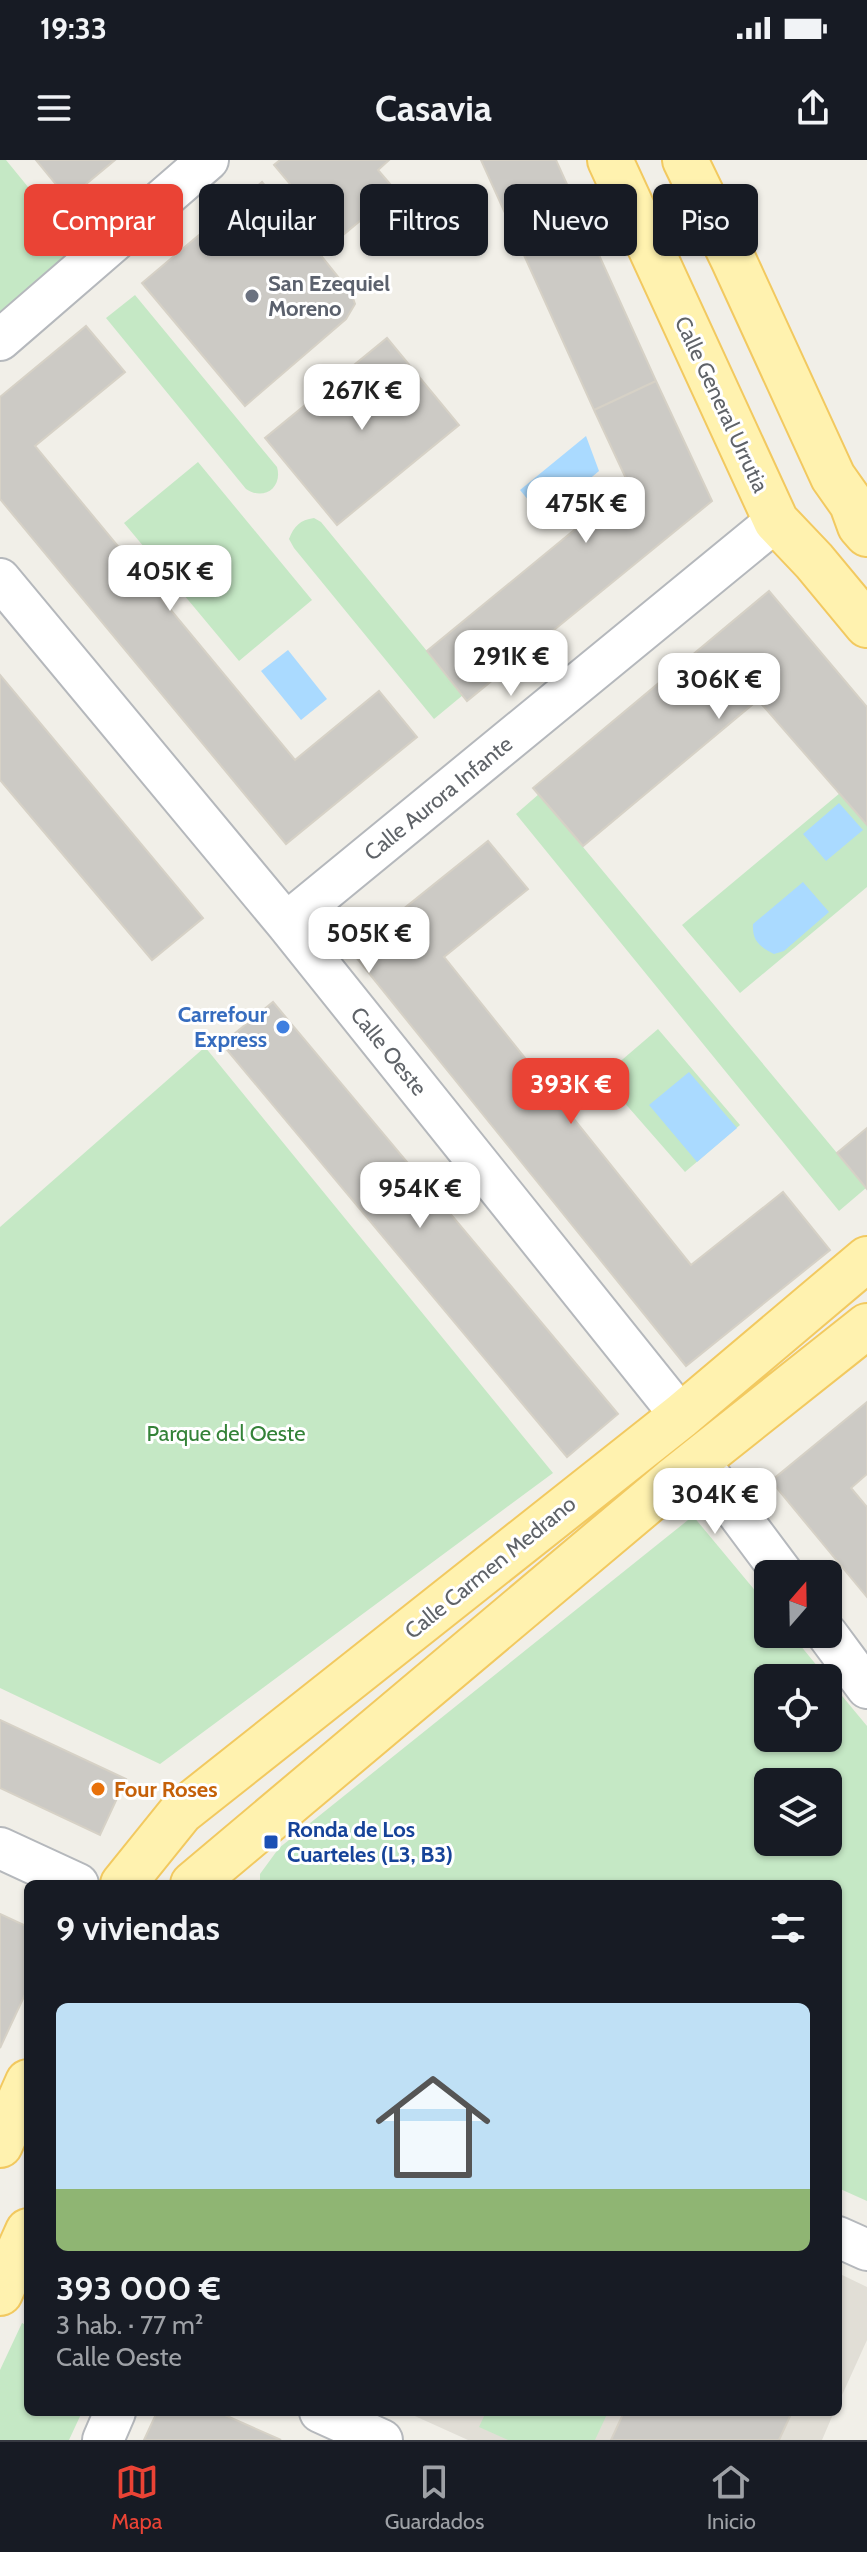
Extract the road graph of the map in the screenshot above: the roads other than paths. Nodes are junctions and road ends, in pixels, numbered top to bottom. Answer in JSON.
{"nodes":[{"id":1,"x":208,"y":160,"type":"edge"},
{"id":2,"x":610,"y":160,"type":"edge"},
{"id":3,"x":685,"y":160,"type":"edge"},
{"id":4,"x":0,"y":340,"type":"edge"},
{"id":5,"x":776,"y":521,"type":"junction"},
{"id":6,"x":867,"y":534,"type":"edge"},
{"id":7,"x":0,"y":579,"type":"edge"},
{"id":8,"x":867,"y":625,"type":"edge"},
{"id":9,"x":286,"y":923,"type":"junction"},
{"id":10,"x":867,"y":1259,"type":"edge"},
{"id":11,"x":867,"y":1326,"type":"edge"},
{"id":12,"x":681,"y":1416,"type":"junction"},
{"id":13,"x":698,"y":1460,"type":"junction"},
{"id":14,"x":773,"y":1560,"type":"edge"},
{"id":15,"x":837,"y":1648,"type":"edge"},
{"id":16,"x":867,"y":1688,"type":"edge"},
{"id":17,"x":0,"y":1848,"type":"edge"},
{"id":18,"x":69,"y":1880,"type":"edge"},
{"id":19,"x":126,"y":1880,"type":"edge"},
{"id":20,"x":198,"y":1880,"type":"edge"},
{"id":21,"x":24,"y":2091,"type":"edge"},
{"id":22,"x":0,"y":2145,"type":"edge"},
{"id":23,"x":842,"y":2239,"type":"edge"},
{"id":24,"x":24,"y":2245,"type":"edge"},
{"id":25,"x":867,"y":2250,"type":"edge"},
{"id":26,"x":13,"y":2282,"type":"edge"},
{"id":27,"x":113,"y":2416,"type":"edge"},
{"id":28,"x":329,"y":2416,"type":"edge"},
{"id":29,"x":103,"y":2440,"type":"edge"},
{"id":30,"x":382,"y":2440,"type":"edge"}],
"edges":[{"from":1,"to":4,"type":"street"},
{"from":2,"to":5,"type":"main road","name":"Calle General Urrutia"},
{"from":3,"to":6,"type":"main road"},
{"from":5,"to":8,"type":"main road","name":"Calle General Urrutia"},
{"from":5,"to":9,"type":"street","name":"Calle Aurora Infante"},
{"from":7,"to":9,"type":"street","name":"Calle Oeste"},
{"from":9,"to":12,"type":"street","name":"Calle Oeste"},
{"from":10,"to":12,"type":"main road","name":"Calle Carmen Medrano"},
{"from":11,"to":13,"type":"main road"},
{"from":12,"to":19,"type":"main road","name":"Calle Carmen Medrano"},
{"from":13,"to":14,"type":"street"},
{"from":13,"to":20,"type":"main road"},
{"from":15,"to":16,"type":"street"},
{"from":17,"to":18,"type":"street"},
{"from":21,"to":22,"type":"main road"},
{"from":23,"to":25,"type":"street"},
{"from":24,"to":26,"type":"main road"},
{"from":27,"to":29,"type":"street"},
{"from":28,"to":30,"type":"street"}]}
